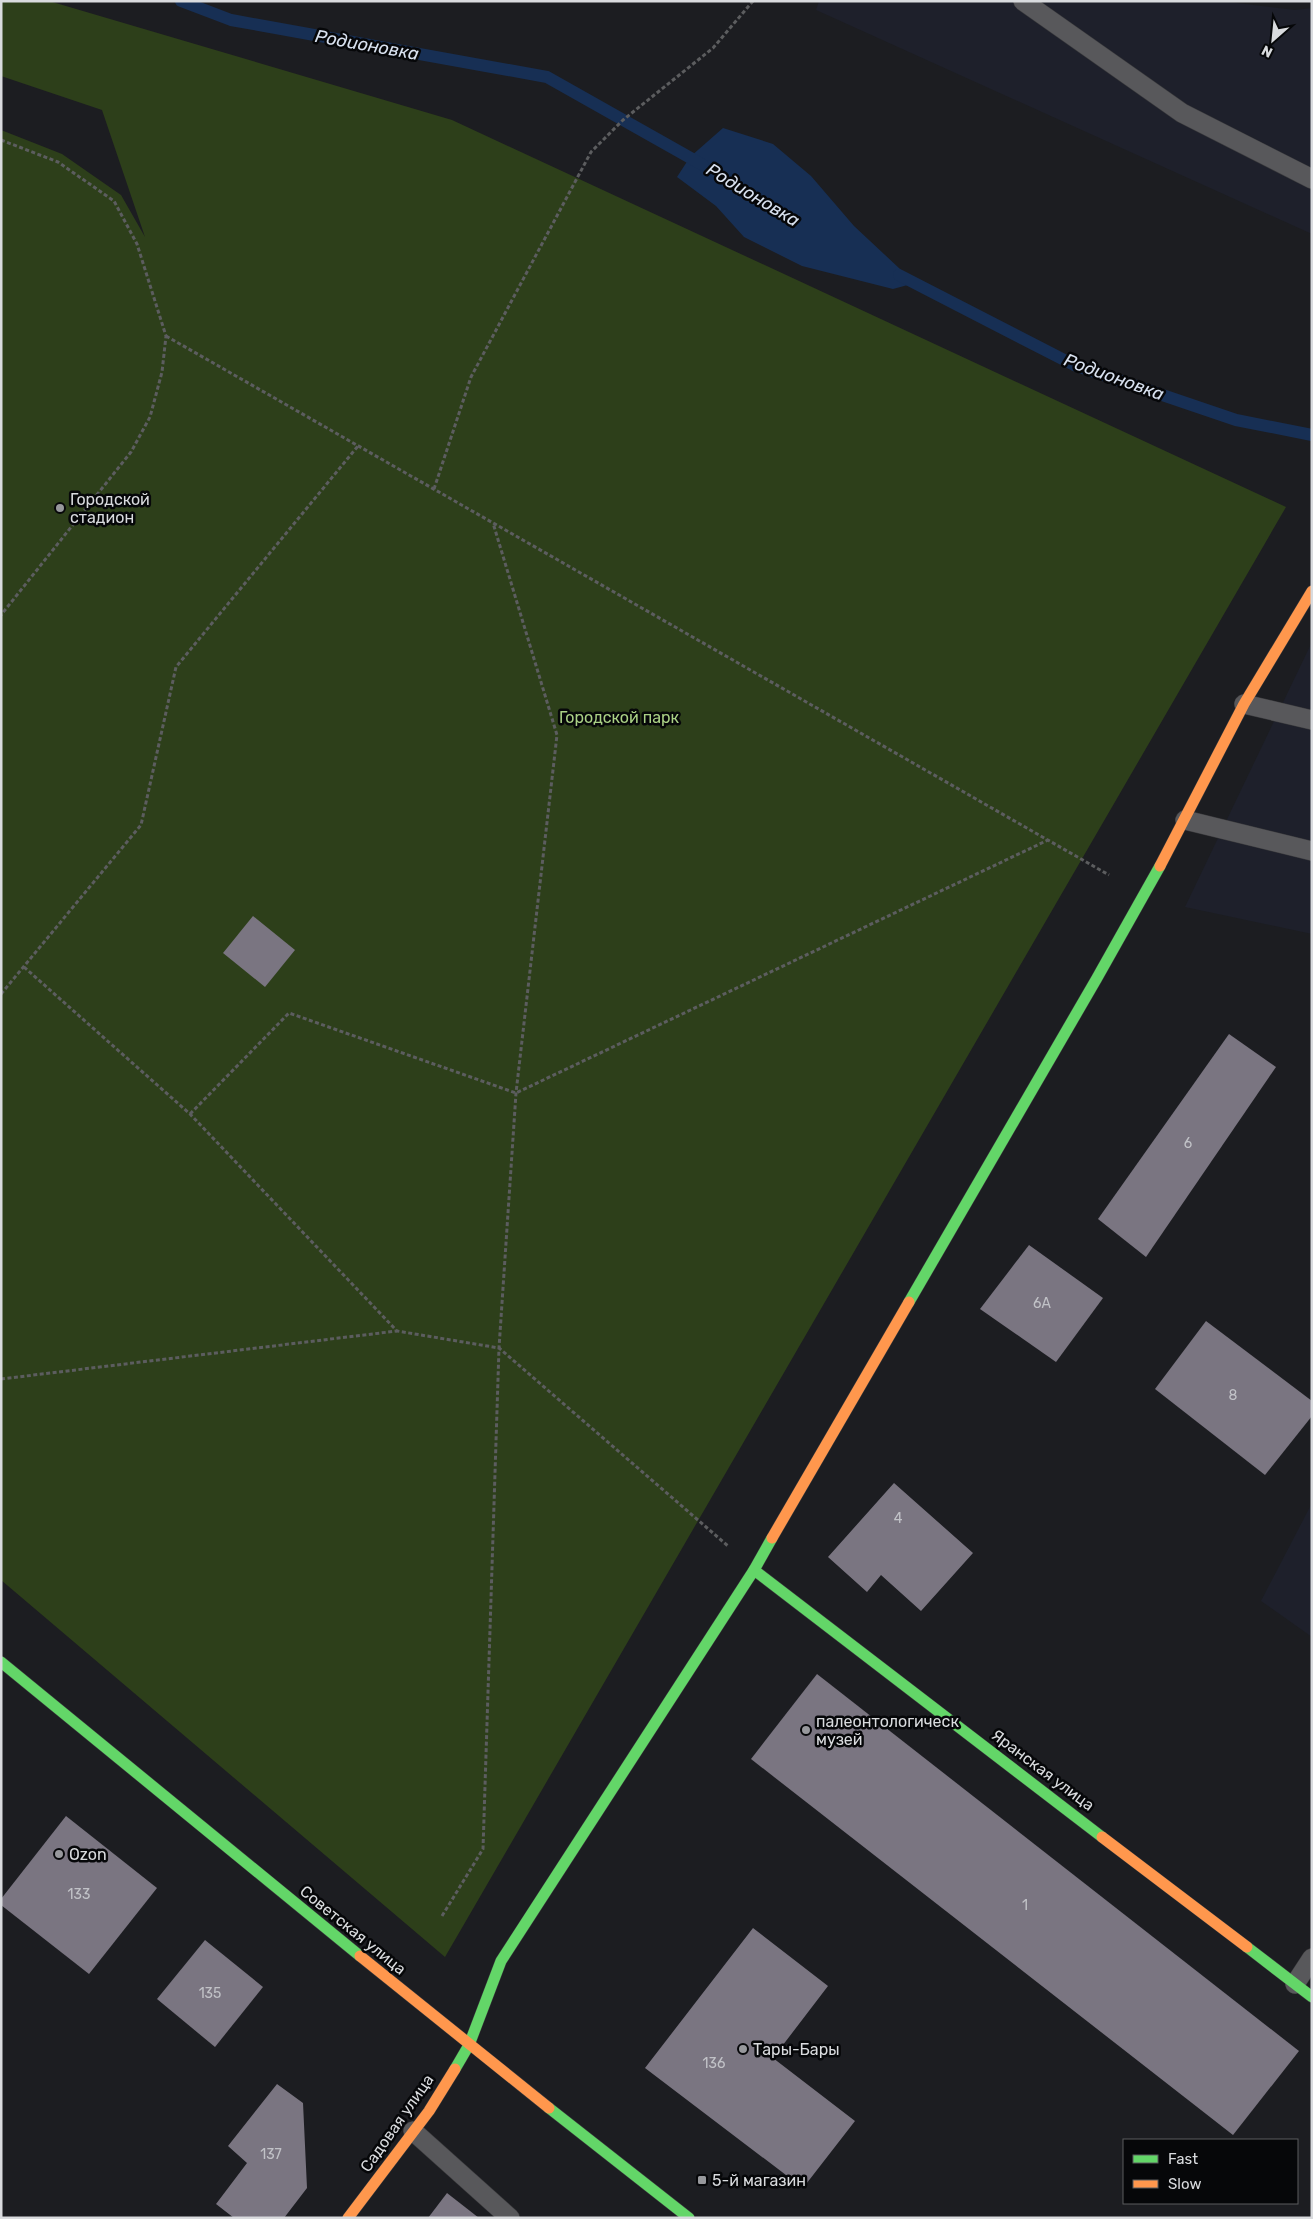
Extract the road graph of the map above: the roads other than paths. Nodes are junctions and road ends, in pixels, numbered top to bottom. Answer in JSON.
{"nodes":[{"id":1,"x":1023,"y":1,"type":"edge"},
{"id":2,"x":1312,"y":180,"type":"edge"},
{"id":3,"x":1312,"y":591,"type":"edge"},
{"id":4,"x":1244,"y":704,"type":"junction"},
{"id":5,"x":1312,"y":720,"type":"edge"},
{"id":6,"x":1186,"y":820,"type":"junction"},
{"id":7,"x":1312,"y":851,"type":"edge"},
{"id":8,"x":754,"y":1570,"type":"junction"},
{"id":9,"x":1,"y":1662,"type":"edge"},
{"id":10,"x":1312,"y":1958,"type":"edge"},
{"id":11,"x":1295,"y":1984,"type":"junction"},
{"id":12,"x":1312,"y":1997,"type":"edge"},
{"id":13,"x":469,"y":2045,"type":"junction"},
{"id":14,"x":413,"y":2131,"type":"junction"},
{"id":15,"x":348,"y":2218,"type":"edge"},
{"id":16,"x":510,"y":2218,"type":"edge"},
{"id":17,"x":689,"y":2218,"type":"edge"}],
"edges":[{"from":1,"to":2,"type":"lane"},
{"from":3,"to":4,"type":"street","name":"Садовая улица"},
{"from":4,"to":5,"type":"lane"},
{"from":4,"to":6,"type":"street","name":"Садовая улица"},
{"from":6,"to":7,"type":"lane"},
{"from":6,"to":8,"type":"street","name":"Садовая улица"},
{"from":8,"to":11,"type":"street","name":"Яранская улица"},
{"from":8,"to":13,"type":"street","name":"Садовая улица"},
{"from":9,"to":13,"type":"street","name":"Советская улица"},
{"from":10,"to":11,"type":"lane"},
{"from":11,"to":12,"type":"street","name":"Яранская улица"},
{"from":13,"to":14,"type":"street","name":"Садовая улица"},
{"from":13,"to":17,"type":"street","name":"Советская улица"},
{"from":14,"to":15,"type":"street","name":"Садовая улица"},
{"from":14,"to":16,"type":"lane"}]}
